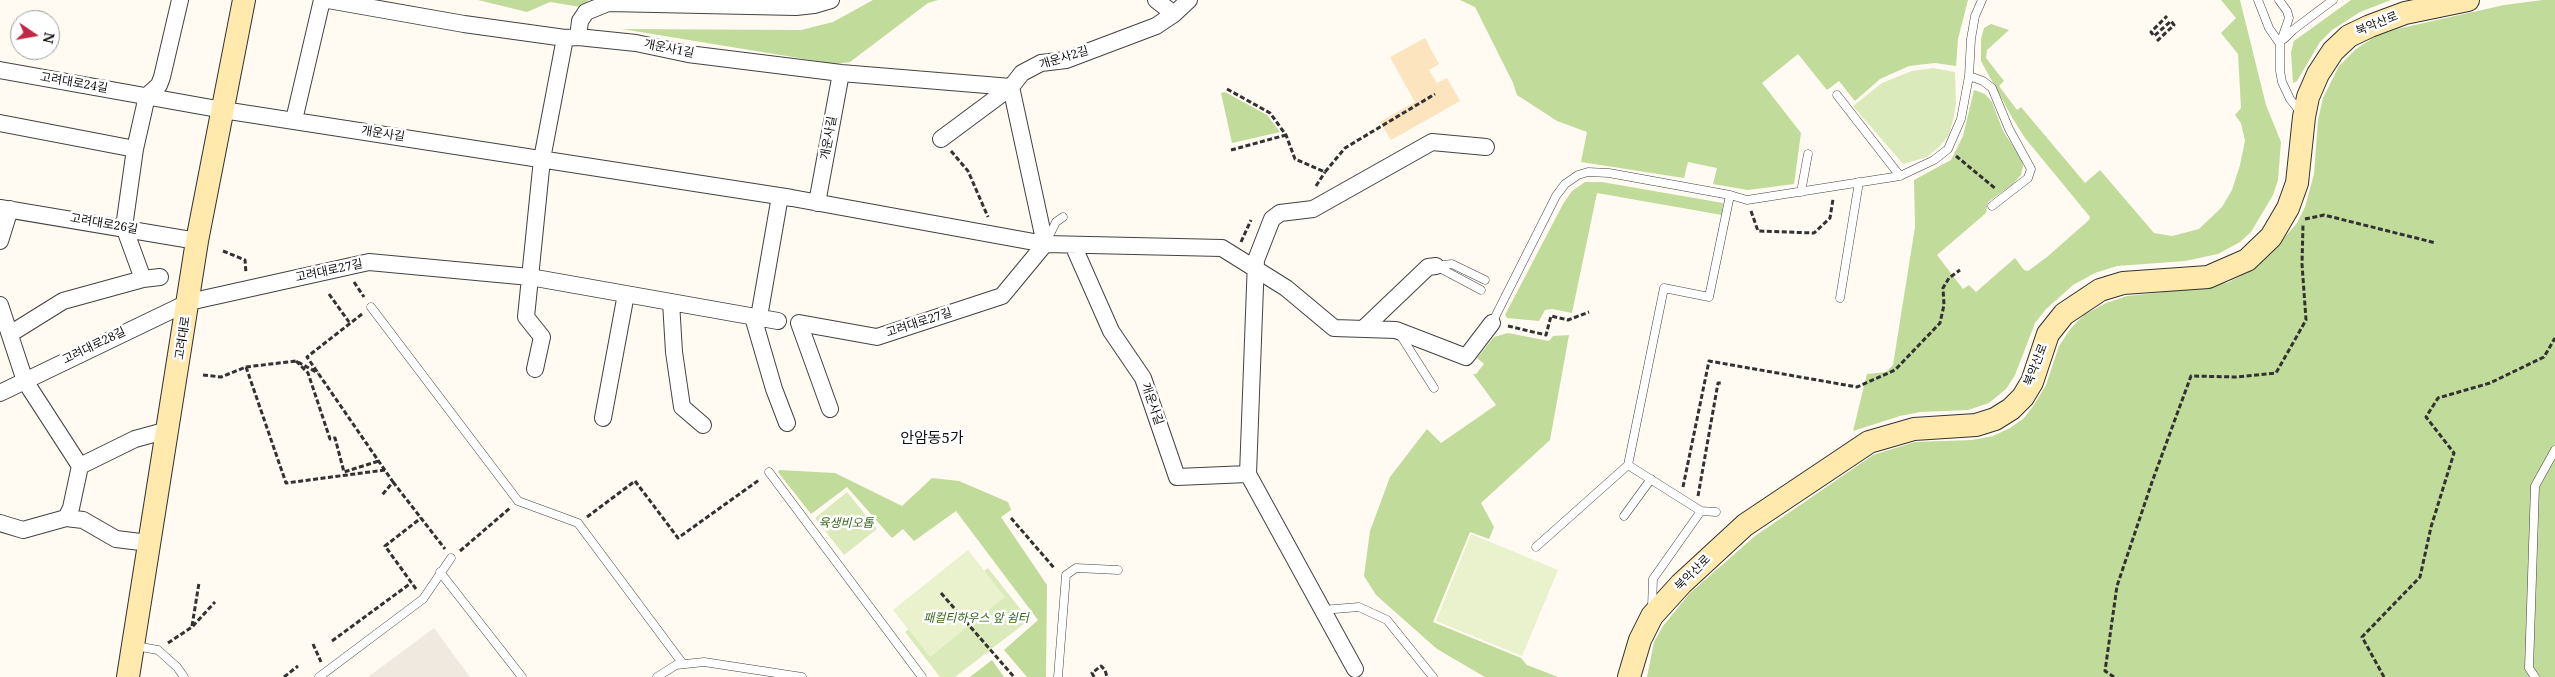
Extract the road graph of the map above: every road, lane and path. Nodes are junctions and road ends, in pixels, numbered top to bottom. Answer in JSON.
{"nodes":[{"id":1,"x":180,"y":0,"type":"edge"},
{"id":2,"x":244,"y":0,"type":"edge"},
{"id":3,"x":322,"y":0,"type":"edge"},
{"id":4,"x":328,"y":0,"type":"edge"},
{"id":5,"x":831,"y":0,"type":"edge"},
{"id":6,"x":1156,"y":0,"type":"edge"},
{"id":7,"x":1189,"y":0,"type":"edge"},
{"id":8,"x":1982,"y":0,"type":"edge"},
{"id":9,"x":2258,"y":0,"type":"edge"},
{"id":10,"x":2279,"y":0,"type":"edge"},
{"id":11,"x":2332,"y":0,"type":"edge"},
{"id":12,"x":2468,"y":0,"type":"edge"},
{"id":13,"x":1174,"y":14,"type":"junction"},
{"id":14,"x":2167,"y":16,"type":"dead end"},
{"id":15,"x":572,"y":37,"type":"junction"},
{"id":16,"x":2157,"y":41,"type":"dead end"},
{"id":17,"x":2280,"y":44,"type":"junction"},
{"id":18,"x":0,"y":70,"type":"edge"},
{"id":19,"x":841,"y":73,"type":"junction"},
{"id":20,"x":1969,"y":76,"type":"junction"},
{"id":21,"x":1011,"y":87,"type":"junction"},
{"id":22,"x":1227,"y":89,"type":"dead end"},
{"id":23,"x":1434,"y":94,"type":"dead end"},
{"id":24,"x":1837,"y":95,"type":"dead end"},
{"id":25,"x":147,"y":96,"type":"junction"},
{"id":26,"x":223,"y":110,"type":"junction"},
{"id":27,"x":2304,"y":116,"type":"junction"},
{"id":28,"x":294,"y":120,"type":"junction"},
{"id":29,"x":0,"y":123,"type":"edge"},
{"id":30,"x":1286,"y":135,"type":"junction"},
{"id":31,"x":941,"y":138,"type":"joint"},
{"id":32,"x":1486,"y":147,"type":"dead end"},
{"id":33,"x":135,"y":148,"type":"junction"},
{"id":34,"x":1948,"y":149,"type":"junction"},
{"id":35,"x":1230,"y":150,"type":"dead end"},
{"id":36,"x":1808,"y":154,"type":"dead end"},
{"id":37,"x":542,"y":159,"type":"junction"},
{"id":38,"x":1900,"y":176,"type":"junction"},
{"id":39,"x":1859,"y":182,"type":"junction"},
{"id":40,"x":2297,"y":183,"type":"junction"},
{"id":41,"x":1834,"y":186,"type":"junction"},
{"id":42,"x":1801,"y":192,"type":"junction"},
{"id":43,"x":1730,"y":195,"type":"junction"},
{"id":44,"x":2003,"y":195,"type":"junction"},
{"id":45,"x":780,"y":196,"type":"junction"},
{"id":46,"x":1747,"y":200,"type":"junction"},
{"id":47,"x":817,"y":203,"type":"junction"},
{"id":48,"x":1992,"y":206,"type":"dead end"},
{"id":49,"x":5,"y":208,"type":"edge"},
{"id":50,"x":1063,"y":217,"type":"dead end"},
{"id":51,"x":2303,"y":219,"type":"junction"},
{"id":52,"x":124,"y":227,"type":"junction"},
{"id":53,"x":996,"y":235,"type":"junction"},
{"id":54,"x":0,"y":240,"type":"edge"},
{"id":55,"x":197,"y":241,"type":"junction"},
{"id":56,"x":2436,"y":243,"type":"dead end"},
{"id":57,"x":1045,"y":244,"type":"junction"},
{"id":58,"x":1073,"y":245,"type":"junction"},
{"id":59,"x":222,"y":251,"type":"dead end"},
{"id":60,"x":1436,"y":266,"type":"junction"},
{"id":61,"x":342,"y":268,"type":"junction"},
{"id":62,"x":1256,"y":269,"type":"junction"},
{"id":63,"x":1960,"y":270,"type":"dead end"},
{"id":64,"x":160,"y":277,"type":"dead end"},
{"id":65,"x":530,"y":277,"type":"junction"},
{"id":66,"x":143,"y":279,"type":"junction"},
{"id":67,"x":1486,"y":280,"type":"dead end"},
{"id":68,"x":247,"y":289,"type":"junction"},
{"id":69,"x":1481,"y":290,"type":"dead end"},
{"id":70,"x":329,"y":294,"type":"dead end"},
{"id":71,"x":626,"y":294,"type":"junction"},
{"id":72,"x":1840,"y":298,"type":"dead end"},
{"id":73,"x":189,"y":302,"type":"junction"},
{"id":74,"x":671,"y":302,"type":"junction"},
{"id":75,"x":0,"y":305,"type":"edge"},
{"id":76,"x":371,"y":307,"type":"junction"},
{"id":77,"x":1589,"y":312,"type":"dead end"},
{"id":78,"x":756,"y":317,"type":"junction"},
{"id":79,"x":778,"y":321,"type":"dead end"},
{"id":80,"x":349,"y":322,"type":"junction"},
{"id":81,"x":1492,"y":323,"type":"junction"},
{"id":82,"x":1363,"y":329,"type":"junction"},
{"id":83,"x":1396,"y":330,"type":"junction"},
{"id":84,"x":10,"y":334,"type":"junction"},
{"id":85,"x":2555,"y":338,"type":"edge"},
{"id":86,"x":296,"y":361,"type":"junction"},
{"id":87,"x":246,"y":368,"type":"junction"},
{"id":88,"x":535,"y":369,"type":"dead end"},
{"id":89,"x":319,"y":373,"type":"junction"},
{"id":90,"x":203,"y":375,"type":"dead end"},
{"id":91,"x":25,"y":381,"type":"junction"},
{"id":92,"x":1723,"y":384,"type":"dead end"},
{"id":93,"x":1434,"y":388,"type":"dead end"},
{"id":94,"x":0,"y":393,"type":"edge"},
{"id":95,"x":830,"y":409,"type":"dead end"},
{"id":96,"x":603,"y":418,"type":"dead end"},
{"id":97,"x":787,"y":423,"type":"dead end"},
{"id":98,"x":703,"y":425,"type":"dead end"},
{"id":99,"x":168,"y":430,"type":"junction"},
{"id":100,"x":2555,"y":450,"type":"edge"},
{"id":101,"x":379,"y":462,"type":"junction"},
{"id":102,"x":1628,"y":465,"type":"junction"},
{"id":103,"x":80,"y":466,"type":"junction"},
{"id":104,"x":385,"y":470,"type":"junction"},
{"id":105,"x":769,"y":472,"type":"joint"},
{"id":106,"x":1248,"y":474,"type":"junction"},
{"id":107,"x":1651,"y":479,"type":"junction"},
{"id":108,"x":393,"y":482,"type":"junction"},
{"id":109,"x":1683,"y":489,"type":"dead end"},
{"id":110,"x":382,"y":495,"type":"dead end"},
{"id":111,"x":1698,"y":496,"type":"dead end"},
{"id":112,"x":518,"y":500,"type":"junction"},
{"id":113,"x":1702,"y":511,"type":"junction"},
{"id":114,"x":1716,"y":512,"type":"dead end"},
{"id":115,"x":1624,"y":516,"type":"dead end"},
{"id":116,"x":66,"y":518,"type":"junction"},
{"id":117,"x":421,"y":518,"type":"junction"},
{"id":118,"x":1011,"y":518,"type":"dead end"},
{"id":119,"x":0,"y":523,"type":"edge"},
{"id":120,"x":578,"y":523,"type":"junction"},
{"id":121,"x":149,"y":544,"type":"junction"},
{"id":122,"x":1536,"y":547,"type":"dead end"},
{"id":123,"x":452,"y":558,"type":"junction"},
{"id":124,"x":1118,"y":570,"type":"dead end"},
{"id":125,"x":440,"y":572,"type":"junction"},
{"id":126,"x":1064,"y":578,"type":"junction"},
{"id":127,"x":411,"y":582,"type":"junction"},
{"id":128,"x":198,"y":583,"type":"dead end"},
{"id":129,"x":416,"y":589,"type":"dead end"},
{"id":130,"x":941,"y":593,"type":"dead end"},
{"id":131,"x":215,"y":602,"type":"dead end"},
{"id":132,"x":1322,"y":610,"type":"junction"},
{"id":133,"x":1652,"y":616,"type":"junction"},
{"id":134,"x":192,"y":627,"type":"junction"},
{"id":135,"x":332,"y":641,"type":"dead end"},
{"id":136,"x":312,"y":644,"type":"dead end"},
{"id":137,"x":133,"y":646,"type":"junction"},
{"id":138,"x":161,"y":647,"type":"dead end"},
{"id":139,"x":683,"y":664,"type":"junction"},
{"id":140,"x":298,"y":666,"type":"dead end"},
{"id":141,"x":1355,"y":669,"type":"dead end"},
{"id":142,"x":326,"y":672,"type":"junction"},
{"id":143,"x":787,"y":676,"type":"edge"},
{"id":144,"x":128,"y":677,"type":"edge"},
{"id":145,"x":184,"y":677,"type":"edge"},
{"id":146,"x":284,"y":677,"type":"edge"},
{"id":147,"x":319,"y":677,"type":"edge"},
{"id":148,"x":522,"y":677,"type":"edge"},
{"id":149,"x":657,"y":677,"type":"edge"},
{"id":150,"x":802,"y":677,"type":"edge"},
{"id":151,"x":922,"y":677,"type":"edge"},
{"id":152,"x":1014,"y":677,"type":"edge"},
{"id":153,"x":1058,"y":677,"type":"edge"},
{"id":154,"x":1094,"y":677,"type":"edge"},
{"id":155,"x":1107,"y":677,"type":"edge"},
{"id":156,"x":1433,"y":677,"type":"edge"},
{"id":157,"x":1629,"y":677,"type":"edge"},
{"id":158,"x":2114,"y":677,"type":"edge"},
{"id":159,"x":2384,"y":677,"type":"edge"},
{"id":160,"x":2535,"y":677,"type":"edge"}],
"edges":[{"from":1,"to":25,"type":"street"},
{"from":2,"to":26,"type":"street","name":"고려대로"},
{"from":3,"to":28,"type":"street"},
{"from":4,"to":15,"type":"street","name":"개운사1길"},
{"from":5,"to":15,"type":"street"},
{"from":6,"to":13,"type":"street"},
{"from":7,"to":13,"type":"street","name":"개운사2길"},
{"from":8,"to":20,"type":"lane"},
{"from":9,"to":17,"type":"lane"},
{"from":10,"to":17,"type":"lane"},
{"from":11,"to":17,"type":"lane"},
{"from":12,"to":27,"type":"street","name":"북악산로"},
{"from":13,"to":21,"type":"street","name":"개운사2길"},
{"from":14,"to":16,"type":"path"},
{"from":15,"to":19,"type":"street","name":"개운사1길"},
{"from":15,"to":37,"type":"street"},
{"from":17,"to":27,"type":"lane"},
{"from":18,"to":25,"type":"street","name":"고려대로24길"},
{"from":19,"to":21,"type":"street","name":"개운사1길"},
{"from":19,"to":47,"type":"street","name":"개운사길"},
{"from":20,"to":34,"type":"lane"},
{"from":20,"to":44,"type":"lane"},
{"from":21,"to":31,"type":"street","name":"개운사2길"},
{"from":21,"to":57,"type":"street"},
{"from":22,"to":30,"type":"path"},
{"from":23,"to":30,"type":"path"},
{"from":24,"to":38,"type":"lane"},
{"from":25,"to":26,"type":"street","name":"고려대로24길"},
{"from":25,"to":33,"type":"street"},
{"from":26,"to":28,"type":"street","name":"개운사길"},
{"from":26,"to":55,"type":"street","name":"고려대로"},
{"from":27,"to":40,"type":"street","name":"북악산로"},
{"from":28,"to":37,"type":"street","name":"개운사길"},
{"from":29,"to":33,"type":"street"},
{"from":30,"to":35,"type":"path"},
{"from":31,"to":53,"type":"path"},
{"from":32,"to":62,"type":"street"},
{"from":33,"to":52,"type":"street"},
{"from":34,"to":38,"type":"lane"},
{"from":34,"to":44,"type":"path"},
{"from":36,"to":42,"type":"lane"},
{"from":37,"to":45,"type":"street","name":"개운사길"},
{"from":37,"to":65,"type":"street"},
{"from":38,"to":39,"type":"lane"},
{"from":39,"to":41,"type":"lane"},
{"from":39,"to":72,"type":"lane"},
{"from":40,"to":51,"type":"path"},
{"from":40,"to":133,"type":"street","name":"북악산로"},
{"from":41,"to":42,"type":"lane"},
{"from":41,"to":46,"type":"path"},
{"from":42,"to":46,"type":"lane"},
{"from":43,"to":46,"type":"lane"},
{"from":43,"to":81,"type":"lane"},
{"from":43,"to":102,"type":"lane"},
{"from":44,"to":48,"type":"lane"},
{"from":45,"to":47,"type":"street","name":"개운사길"},
{"from":45,"to":78,"type":"street"},
{"from":47,"to":53,"type":"street","name":"개운사길"},
{"from":49,"to":52,"type":"street","name":"고려대로26길"},
{"from":49,"to":54,"type":"street","name":"고려대로26길"},
{"from":50,"to":57,"type":"lane"},
{"from":51,"to":56,"type":"path"},
{"from":51,"to":158,"type":"path"},
{"from":52,"to":55,"type":"street","name":"고려대로26길"},
{"from":52,"to":66,"type":"street"},
{"from":53,"to":57,"type":"street","name":"개운사길"},
{"from":55,"to":73,"type":"street","name":"고려대로"},
{"from":57,"to":58,"type":"street","name":"개운사길"},
{"from":57,"to":95,"type":"street","name":"고려대로27길"},
{"from":58,"to":62,"type":"street","name":"개운사길"},
{"from":58,"to":106,"type":"street","name":"개운사길"},
{"from":59,"to":68,"type":"path"},
{"from":60,"to":67,"type":"lane"},
{"from":60,"to":69,"type":"lane"},
{"from":60,"to":82,"type":"street"},
{"from":61,"to":65,"type":"street","name":"고려대로27길"},
{"from":61,"to":68,"type":"street","name":"고려대로27길"},
{"from":61,"to":76,"type":"path"},
{"from":62,"to":82,"type":"street","name":"개운사길"},
{"from":62,"to":106,"type":"street"},
{"from":63,"to":109,"type":"path"},
{"from":64,"to":66,"type":"street"},
{"from":65,"to":71,"type":"street","name":"고려대로27길"},
{"from":65,"to":88,"type":"street"},
{"from":66,"to":84,"type":"street"},
{"from":68,"to":73,"type":"street","name":"고려대로27길"},
{"from":70,"to":80,"type":"path"},
{"from":71,"to":74,"type":"street","name":"고려대로27길"},
{"from":71,"to":96,"type":"street"},
{"from":73,"to":91,"type":"street","name":"고려대로28길"},
{"from":73,"to":99,"type":"street","name":"고려대로"},
{"from":74,"to":78,"type":"street","name":"고려대로27길"},
{"from":74,"to":98,"type":"street"},
{"from":75,"to":84,"type":"street"},
{"from":76,"to":80,"type":"path"},
{"from":76,"to":112,"type":"lane"},
{"from":77,"to":81,"type":"path"},
{"from":78,"to":79,"type":"street","name":"고려대로27길"},
{"from":78,"to":97,"type":"street"},
{"from":80,"to":89,"type":"path"},
{"from":81,"to":83,"type":"street","name":"개운사길"},
{"from":82,"to":83,"type":"street","name":"개운사길"},
{"from":83,"to":93,"type":"lane"},
{"from":84,"to":91,"type":"street"},
{"from":85,"to":159,"type":"path"},
{"from":86,"to":87,"type":"path"},
{"from":86,"to":89,"type":"path"},
{"from":86,"to":101,"type":"path"},
{"from":87,"to":90,"type":"path"},
{"from":87,"to":104,"type":"path"},
{"from":89,"to":101,"type":"path"},
{"from":91,"to":94,"type":"street","name":"고려대로28길"},
{"from":91,"to":103,"type":"street"},
{"from":92,"to":111,"type":"path"},
{"from":99,"to":103,"type":"street"},
{"from":99,"to":121,"type":"street","name":"고려대로"},
{"from":100,"to":160,"type":"lane"},
{"from":101,"to":104,"type":"path"},
{"from":102,"to":107,"type":"lane"},
{"from":102,"to":122,"type":"lane"},
{"from":103,"to":116,"type":"street"},
{"from":104,"to":108,"type":"path"},
{"from":105,"to":120,"type":"path"},
{"from":105,"to":151,"type":"lane"},
{"from":106,"to":132,"type":"street"},
{"from":107,"to":113,"type":"lane"},
{"from":107,"to":115,"type":"lane"},
{"from":108,"to":110,"type":"path"},
{"from":108,"to":117,"type":"path"},
{"from":112,"to":120,"type":"lane"},
{"from":112,"to":123,"type":"path"},
{"from":113,"to":114,"type":"lane"},
{"from":113,"to":133,"type":"lane"},
{"from":116,"to":119,"type":"street"},
{"from":116,"to":121,"type":"street"},
{"from":117,"to":123,"type":"path"},
{"from":117,"to":127,"type":"path"},
{"from":118,"to":126,"type":"path"},
{"from":120,"to":139,"type":"lane"},
{"from":121,"to":137,"type":"street","name":"고려대로"},
{"from":123,"to":125,"type":"lane"},
{"from":124,"to":126,"type":"lane"},
{"from":125,"to":142,"type":"lane"},
{"from":125,"to":148,"type":"lane"},
{"from":126,"to":153,"type":"lane"},
{"from":127,"to":129,"type":"path"},
{"from":127,"to":135,"type":"path"},
{"from":128,"to":134,"type":"path"},
{"from":130,"to":152,"type":"path"},
{"from":131,"to":134,"type":"path"},
{"from":132,"to":141,"type":"street"},
{"from":132,"to":156,"type":"lane"},
{"from":133,"to":157,"type":"street","name":"북악산로"},
{"from":134,"to":138,"type":"path"},
{"from":136,"to":142,"type":"path"},
{"from":137,"to":144,"type":"street","name":"고려대로"},
{"from":137,"to":145,"type":"lane"},
{"from":139,"to":143,"type":"lane"},
{"from":139,"to":149,"type":"lane"},
{"from":140,"to":146,"type":"path"},
{"from":142,"to":147,"type":"lane"},
{"from":143,"to":150,"type":"lane"},
{"from":154,"to":155,"type":"path"}]}
